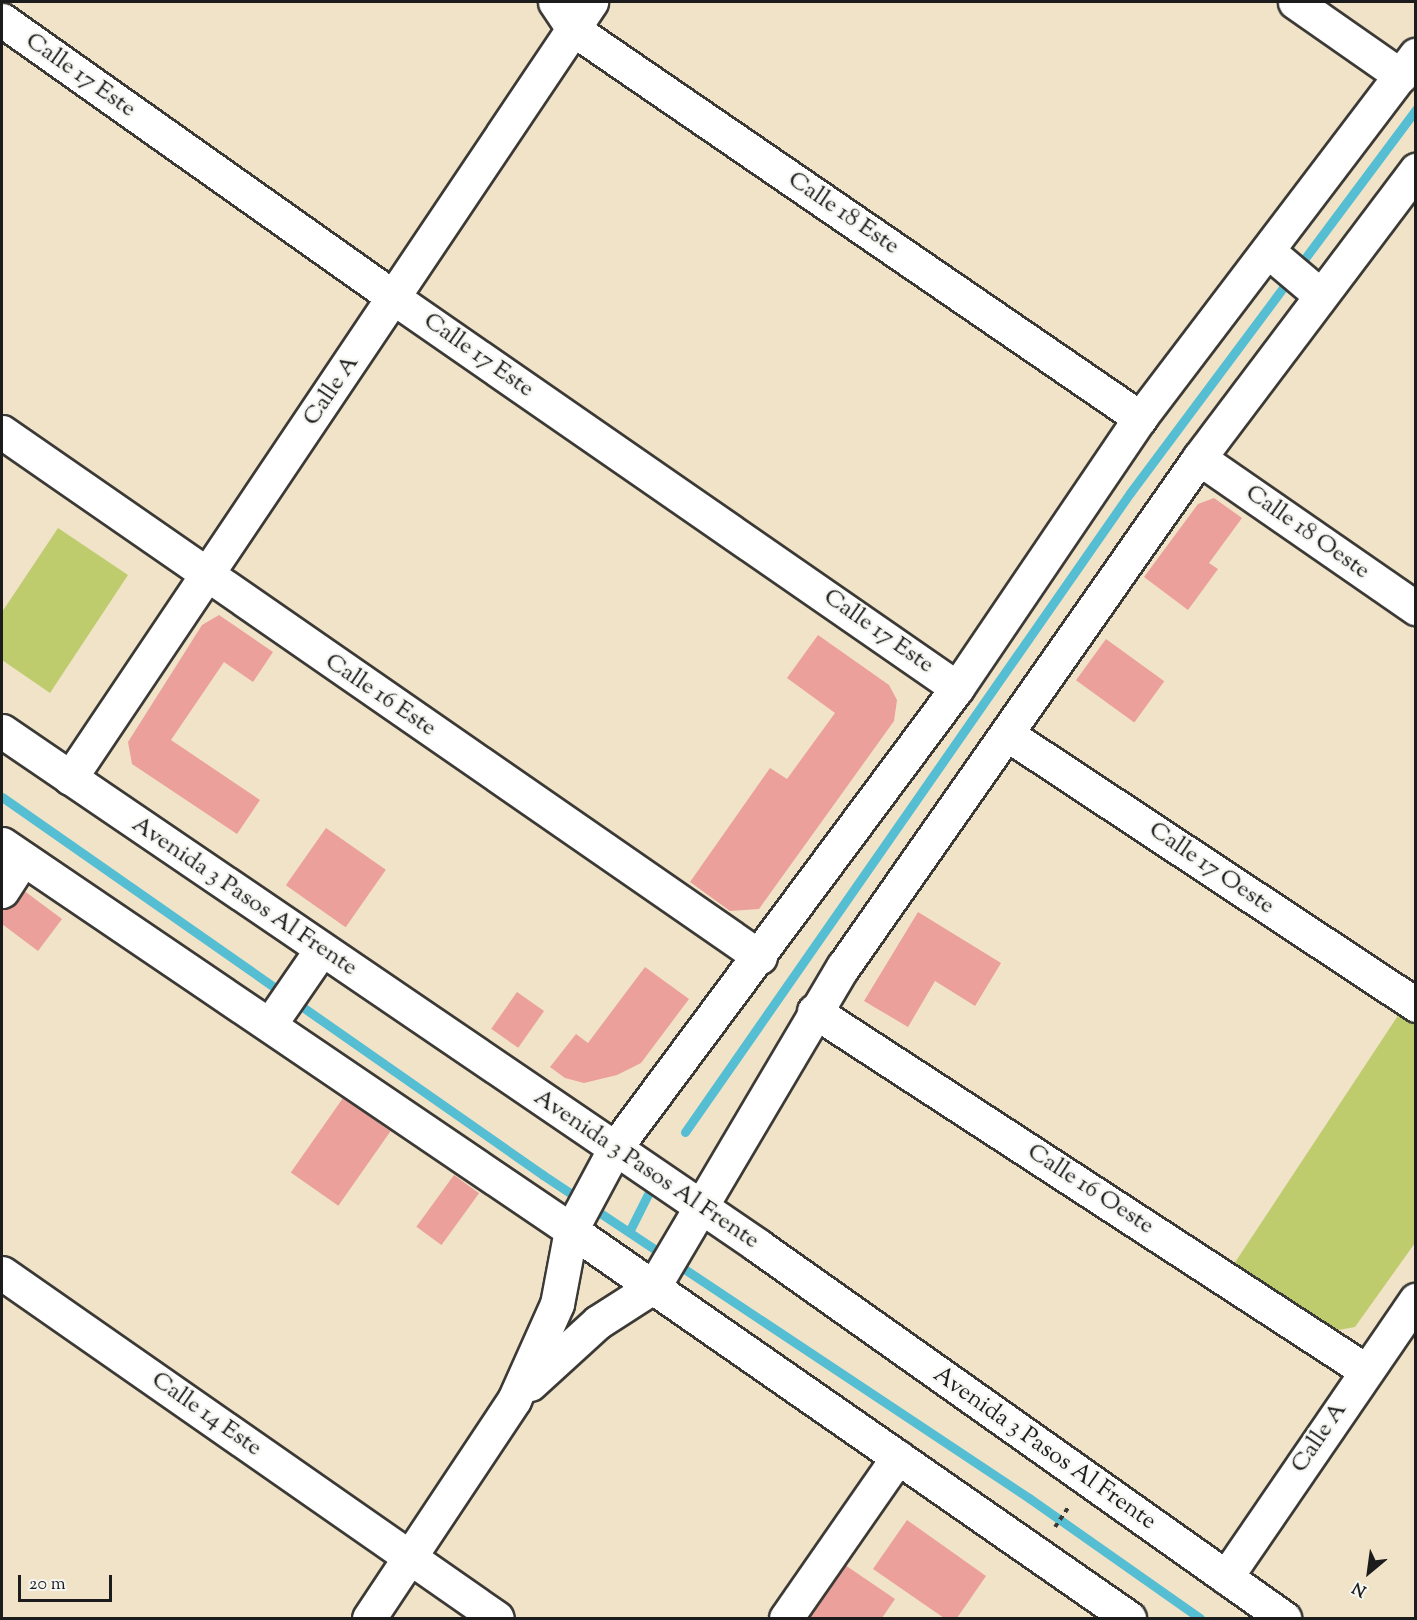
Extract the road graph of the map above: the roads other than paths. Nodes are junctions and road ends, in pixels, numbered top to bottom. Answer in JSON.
{"nodes":[{"id":1,"x":555,"y":2,"type":"edge"},
{"id":2,"x":591,"y":2,"type":"edge"},
{"id":3,"x":1295,"y":2,"type":"edge"},
{"id":4,"x":2,"y":20,"type":"edge"},
{"id":5,"x":573,"y":29,"type":"junction"},
{"id":6,"x":1408,"y":65,"type":"edge"},
{"id":7,"x":1416,"y":170,"type":"edge"},
{"id":8,"x":1271,"y":254,"type":"junction"},
{"id":9,"x":1316,"y":291,"type":"junction"},
{"id":10,"x":394,"y":298,"type":"junction"},
{"id":11,"x":1140,"y":418,"type":"junction"},
{"id":12,"x":2,"y":432,"type":"edge"},
{"id":13,"x":1199,"y":458,"type":"junction"},
{"id":14,"x":208,"y":578,"type":"junction"},
{"id":15,"x":1416,"y":608,"type":"edge"},
{"id":16,"x":957,"y":688,"type":"junction"},
{"id":17,"x":2,"y":731,"type":"edge"},
{"id":18,"x":1007,"y":734,"type":"junction"},
{"id":19,"x":70,"y":778,"type":"junction"},
{"id":20,"x":12,"y":852,"type":"edge"},
{"id":21,"x":2,"y":891,"type":"edge"},
{"id":22,"x":321,"y":950,"type":"junction"},
{"id":23,"x":760,"y":957,"type":"junction"},
{"id":24,"x":1416,"y":1005,"type":"edge"},
{"id":25,"x":814,"y":1011,"type":"junction"},
{"id":26,"x":274,"y":1018,"type":"junction"},
{"id":27,"x":615,"y":1148,"type":"junction"},
{"id":28,"x":698,"y":1205,"type":"junction"},
{"id":29,"x":573,"y":1226,"type":"junction"},
{"id":30,"x":2,"y":1273,"type":"edge"},
{"id":31,"x":656,"y":1281,"type":"junction"},
{"id":32,"x":1416,"y":1300,"type":"edge"},
{"id":33,"x":1365,"y":1370,"type":"junction"},
{"id":34,"x":514,"y":1400,"type":"junction"},
{"id":35,"x":898,"y":1457,"type":"junction"},
{"id":36,"x":410,"y":1557,"type":"junction"},
{"id":37,"x":1226,"y":1577,"type":"junction"},
{"id":38,"x":369,"y":1618,"type":"edge"},
{"id":39,"x":497,"y":1618,"type":"edge"},
{"id":40,"x":786,"y":1618,"type":"edge"},
{"id":41,"x":1129,"y":1618,"type":"edge"},
{"id":42,"x":1284,"y":1618,"type":"edge"}],
"edges":[{"from":1,"to":5,"type":"street","name":"Calle 18 Este"},
{"from":2,"to":5,"type":"street","name":"Calle A"},
{"from":3,"to":6,"type":"street"},
{"from":4,"to":10,"type":"street","name":"Calle 17 Este"},
{"from":5,"to":10,"type":"street","name":"Calle A"},
{"from":5,"to":11,"type":"street","name":"Calle 18 Este"},
{"from":6,"to":8,"type":"street"},
{"from":7,"to":9,"type":"street"},
{"from":8,"to":9,"type":"street"},
{"from":8,"to":11,"type":"street"},
{"from":9,"to":13,"type":"street"},
{"from":10,"to":14,"type":"street","name":"Calle A"},
{"from":10,"to":16,"type":"street","name":"Calle 17 Este"},
{"from":11,"to":16,"type":"street"},
{"from":12,"to":14,"type":"street","name":"Calle 16 Este"},
{"from":13,"to":15,"type":"street","name":"Calle 18 Oeste"},
{"from":13,"to":18,"type":"street"},
{"from":14,"to":19,"type":"street","name":"Calle A"},
{"from":14,"to":23,"type":"street","name":"Calle 16 Este"},
{"from":16,"to":23,"type":"street"},
{"from":17,"to":19,"type":"street","name":"Avenida 3 Pasos Al Frente"},
{"from":18,"to":24,"type":"street","name":"Calle 17 Oeste"},
{"from":18,"to":25,"type":"street"},
{"from":19,"to":22,"type":"street","name":"Avenida 3 Pasos Al Frente"},
{"from":20,"to":21,"type":"street"},
{"from":20,"to":26,"type":"street"},
{"from":22,"to":26,"type":"street"},
{"from":22,"to":27,"type":"street","name":"Avenida 3 Pasos Al Frente"},
{"from":23,"to":27,"type":"street"},
{"from":25,"to":28,"type":"street"},
{"from":25,"to":33,"type":"street","name":"Calle 16 Oeste"},
{"from":26,"to":29,"type":"street"},
{"from":27,"to":28,"type":"street","name":"Avenida 3 Pasos Al Frente"},
{"from":27,"to":29,"type":"street"},
{"from":28,"to":31,"type":"street"},
{"from":28,"to":37,"type":"street","name":"Avenida 3 Pasos Al Frente"},
{"from":29,"to":31,"type":"street"},
{"from":29,"to":34,"type":"street"},
{"from":30,"to":36,"type":"street","name":"Calle 14 Este"},
{"from":31,"to":34,"type":"street"},
{"from":31,"to":35,"type":"street"},
{"from":32,"to":33,"type":"street","name":"Calle A"},
{"from":33,"to":37,"type":"street","name":"Calle A"},
{"from":34,"to":36,"type":"street"},
{"from":35,"to":40,"type":"street"},
{"from":35,"to":41,"type":"street"},
{"from":36,"to":38,"type":"street"},
{"from":36,"to":39,"type":"street","name":"Calle 14 Este"},
{"from":37,"to":42,"type":"street","name":"Avenida 3 Pasos Al Frente"}]}
